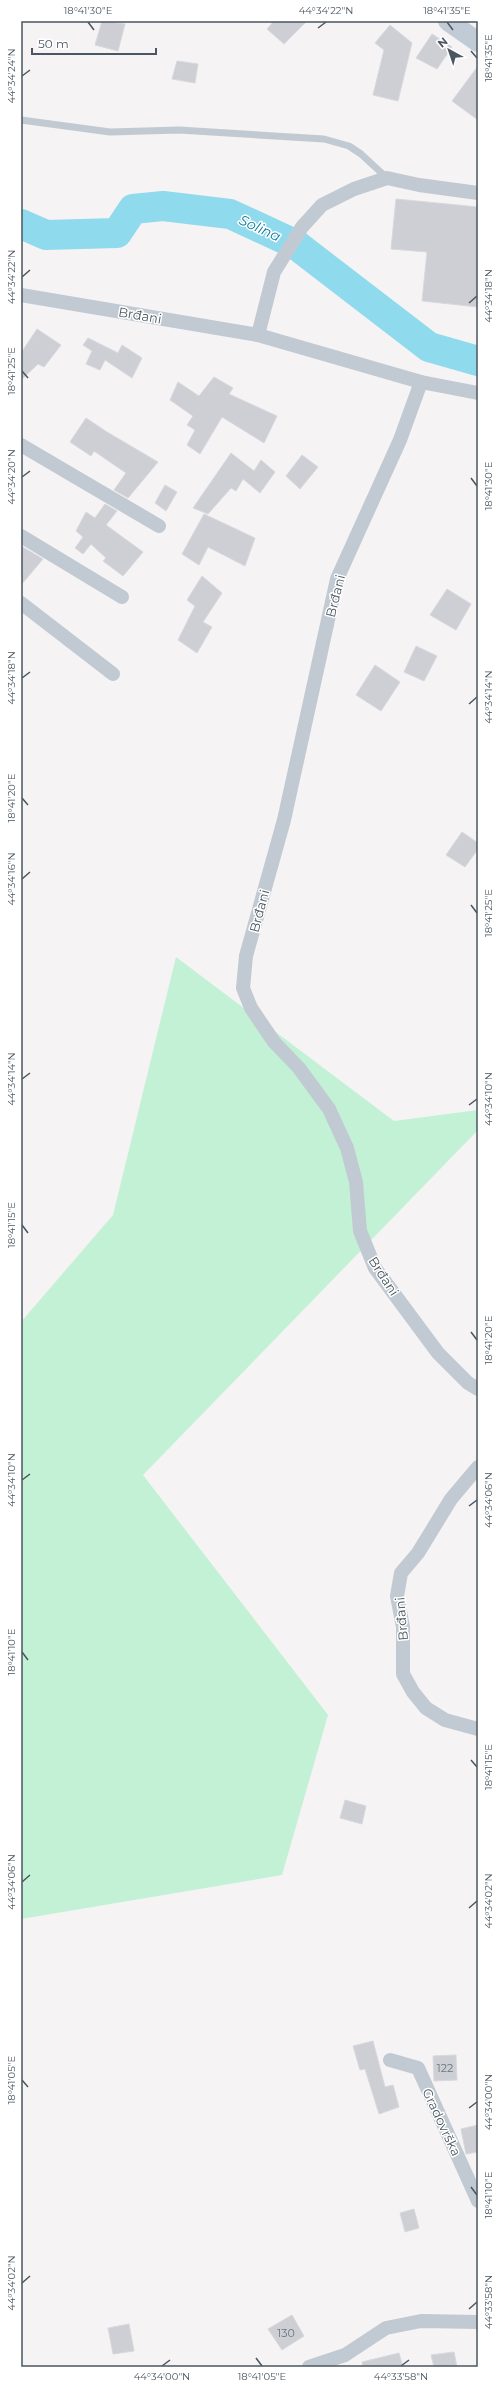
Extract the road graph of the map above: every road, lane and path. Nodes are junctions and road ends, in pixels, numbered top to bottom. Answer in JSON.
{"nodes":[{"id":1,"x":448,"y":21,"type":"edge"},
{"id":2,"x":478,"y":42,"type":"edge"},
{"id":3,"x":21,"y":120,"type":"edge"},
{"id":4,"x":387,"y":178,"type":"junction"},
{"id":5,"x":478,"y":193,"type":"edge"},
{"id":6,"x":21,"y":295,"type":"edge"},
{"id":7,"x":258,"y":335,"type":"junction"},
{"id":8,"x":421,"y":382,"type":"junction"},
{"id":9,"x":478,"y":393,"type":"edge"},
{"id":10,"x":21,"y":445,"type":"edge"},
{"id":11,"x":159,"y":526,"type":"dead end"},
{"id":12,"x":21,"y":536,"type":"edge"},
{"id":13,"x":122,"y":597,"type":"dead end"},
{"id":14,"x":21,"y":603,"type":"edge"},
{"id":15,"x":113,"y":674,"type":"dead end"},
{"id":16,"x":478,"y":1388,"type":"edge"},
{"id":17,"x":478,"y":1467,"type":"edge"},
{"id":18,"x":478,"y":1729,"type":"edge"},
{"id":19,"x":390,"y":2060,"type":"dead end"},
{"id":20,"x":478,"y":2201,"type":"edge"},
{"id":21,"x":478,"y":2322,"type":"edge"},
{"id":22,"x":309,"y":2367,"type":"edge"}],
"edges":[{"from":1,"to":2,"type":"main road"},
{"from":3,"to":4,"type":"lane"},
{"from":4,"to":5,"type":"street"},
{"from":4,"to":7,"type":"street"},
{"from":6,"to":7,"type":"street","name":"Brđani"},
{"from":7,"to":8,"type":"street","name":"Brđani"},
{"from":8,"to":9,"type":"street","name":"Brđani"},
{"from":8,"to":16,"type":"street","name":"Brđani"},
{"from":10,"to":11,"type":"street"},
{"from":12,"to":13,"type":"street"},
{"from":14,"to":15,"type":"street"},
{"from":17,"to":18,"type":"street","name":"Brđani"},
{"from":19,"to":20,"type":"street","name":"Gradovrška"},
{"from":21,"to":22,"type":"street"}]}
